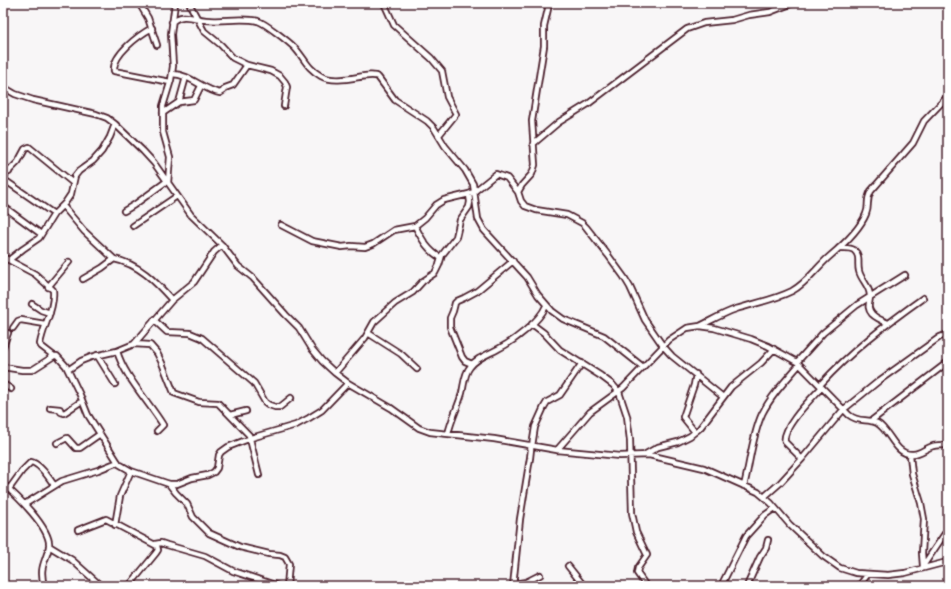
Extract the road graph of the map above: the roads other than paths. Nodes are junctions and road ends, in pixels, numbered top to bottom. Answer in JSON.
{"nodes":[{"id":1,"x":139,"y":3,"type":"edge"},
{"id":2,"x":175,"y":3,"type":"edge"},
{"id":3,"x":189,"y":3,"type":"edge"},
{"id":4,"x":384,"y":3,"type":"edge"},
{"id":5,"x":548,"y":3,"type":"edge"},
{"id":6,"x":793,"y":3,"type":"edge"},
{"id":7,"x":197,"y":20,"type":"junction"},
{"id":8,"x":172,"y":22,"type":"junction"},
{"id":9,"x":152,"y":28,"type":"junction"},
{"id":10,"x":157,"y":45,"type":"dead end"},
{"id":11,"x":247,"y":65,"type":"junction"},
{"id":12,"x":172,"y":74,"type":"junction"},
{"id":13,"x":186,"y":77,"type":"junction"},
{"id":14,"x":170,"y":82,"type":"junction"},
{"id":15,"x":3,"y":86,"type":"edge"},
{"id":16,"x":201,"y":86,"type":"junction"},
{"id":17,"x":948,"y":96,"type":"edge"},
{"id":18,"x":179,"y":102,"type":"junction"},
{"id":19,"x":284,"y":106,"type":"dead end"},
{"id":20,"x":163,"y":113,"type":"junction"},
{"id":21,"x":115,"y":124,"type":"junction"},
{"id":22,"x":439,"y":135,"type":"junction"},
{"id":23,"x":533,"y":144,"type":"junction"},
{"id":24,"x":3,"y":164,"type":"edge"},
{"id":25,"x":9,"y":172,"type":"junction"},
{"id":26,"x":3,"y":178,"type":"edge"},
{"id":27,"x":168,"y":182,"type":"junction"},
{"id":28,"x":73,"y":183,"type":"junction"},
{"id":29,"x":474,"y":191,"type":"junction"},
{"id":30,"x":518,"y":192,"type":"junction"},
{"id":31,"x":470,"y":194,"type":"junction"},
{"id":32,"x":177,"y":196,"type":"junction"},
{"id":33,"x":3,"y":206,"type":"edge"},
{"id":34,"x":63,"y":206,"type":"junction"},
{"id":35,"x":124,"y":211,"type":"dead end"},
{"id":36,"x":54,"y":214,"type":"junction"},
{"id":37,"x":281,"y":225,"type":"dead end"},
{"id":38,"x":133,"y":226,"type":"dead end"},
{"id":39,"x":415,"y":226,"type":"junction"},
{"id":40,"x":41,"y":234,"type":"junction"},
{"id":41,"x":222,"y":245,"type":"junction"},
{"id":42,"x":839,"y":248,"type":"junction"},
{"id":43,"x":3,"y":257,"type":"edge"},
{"id":44,"x":441,"y":258,"type":"junction"},
{"id":45,"x":114,"y":259,"type":"junction"},
{"id":46,"x":9,"y":260,"type":"junction"},
{"id":47,"x":513,"y":261,"type":"junction"},
{"id":48,"x":69,"y":262,"type":"dead end"},
{"id":49,"x":905,"y":275,"type":"dead end"},
{"id":50,"x":83,"y":279,"type":"dead end"},
{"id":51,"x":48,"y":287,"type":"junction"},
{"id":52,"x":870,"y":297,"type":"junction"},
{"id":53,"x":923,"y":298,"type":"dead end"},
{"id":54,"x":172,"y":300,"type":"junction"},
{"id":55,"x":32,"y":304,"type":"dead end"},
{"id":56,"x":546,"y":306,"type":"junction"},
{"id":57,"x":50,"y":313,"type":"junction"},
{"id":58,"x":154,"y":320,"type":"junction"},
{"id":59,"x":888,"y":323,"type":"junction"},
{"id":60,"x":45,"y":324,"type":"junction"},
{"id":61,"x":532,"y":324,"type":"junction"},
{"id":62,"x":700,"y":326,"type":"junction"},
{"id":63,"x":13,"y":328,"type":"dead end"},
{"id":64,"x":8,"y":333,"type":"dead end"},
{"id":65,"x":368,"y":333,"type":"junction"},
{"id":66,"x":948,"y":334,"type":"edge"},
{"id":67,"x":134,"y":344,"type":"junction"},
{"id":68,"x":663,"y":346,"type":"junction"},
{"id":69,"x":3,"y":347,"type":"edge"},
{"id":70,"x":774,"y":349,"type":"junction"},
{"id":71,"x":116,"y":351,"type":"junction"},
{"id":72,"x":98,"y":355,"type":"junction"},
{"id":73,"x":54,"y":356,"type":"junction"},
{"id":74,"x":948,"y":362,"type":"edge"},
{"id":75,"x":582,"y":363,"type":"junction"},
{"id":76,"x":472,"y":364,"type":"junction"},
{"id":77,"x":798,"y":364,"type":"junction"},
{"id":78,"x":3,"y":367,"type":"edge"},
{"id":79,"x":643,"y":367,"type":"junction"},
{"id":80,"x":417,"y":369,"type":"dead end"},
{"id":81,"x":68,"y":370,"type":"junction"},
{"id":82,"x":335,"y":373,"type":"junction"},
{"id":83,"x":696,"y":374,"type":"junction"},
{"id":84,"x":348,"y":383,"type":"junction"},
{"id":85,"x":3,"y":384,"type":"edge"},
{"id":86,"x":115,"y":384,"type":"dead end"},
{"id":87,"x":820,"y":386,"type":"junction"},
{"id":88,"x":11,"y":389,"type":"dead end"},
{"id":89,"x":619,"y":392,"type":"junction"},
{"id":90,"x":723,"y":397,"type":"junction"},
{"id":91,"x":291,"y":398,"type":"dead end"},
{"id":92,"x":82,"y":401,"type":"junction"},
{"id":93,"x":50,"y":408,"type":"dead end"},
{"id":94,"x":843,"y":410,"type":"junction"},
{"id":95,"x":246,"y":411,"type":"dead end"},
{"id":96,"x":230,"y":415,"type":"junction"},
{"id":97,"x":871,"y":421,"type":"junction"},
{"id":98,"x":158,"y":431,"type":"dead end"},
{"id":99,"x":695,"y":432,"type":"junction"},
{"id":100,"x":100,"y":434,"type":"junction"},
{"id":101,"x":448,"y":434,"type":"junction"},
{"id":102,"x":251,"y":438,"type":"junction"},
{"id":103,"x":57,"y":443,"type":"dead end"},
{"id":104,"x":530,"y":445,"type":"junction"},
{"id":105,"x":948,"y":445,"type":"edge"},
{"id":106,"x":557,"y":450,"type":"junction"},
{"id":107,"x":630,"y":455,"type":"junction"},
{"id":108,"x":644,"y":455,"type":"junction"},
{"id":109,"x":910,"y":455,"type":"junction"},
{"id":110,"x":802,"y":459,"type":"junction"},
{"id":111,"x":118,"y":462,"type":"junction"},
{"id":112,"x":131,"y":471,"type":"junction"},
{"id":113,"x":259,"y":475,"type":"dead end"},
{"id":114,"x":3,"y":484,"type":"edge"},
{"id":115,"x":169,"y":484,"type":"junction"},
{"id":116,"x":54,"y":485,"type":"junction"},
{"id":117,"x":744,"y":486,"type":"junction"},
{"id":118,"x":9,"y":490,"type":"junction"},
{"id":119,"x":764,"y":497,"type":"junction"},
{"id":120,"x":25,"y":504,"type":"junction"},
{"id":121,"x":775,"y":508,"type":"junction"},
{"id":122,"x":115,"y":525,"type":"junction"},
{"id":123,"x":948,"y":529,"type":"edge"},
{"id":124,"x":78,"y":530,"type":"dead end"},
{"id":125,"x":768,"y":540,"type":"dead end"},
{"id":126,"x":155,"y":544,"type":"junction"},
{"id":127,"x":49,"y":546,"type":"junction"},
{"id":128,"x":948,"y":564,"type":"edge"},
{"id":129,"x":568,"y":566,"type":"dead end"},
{"id":130,"x":922,"y":567,"type":"junction"},
{"id":131,"x":868,"y":574,"type":"junction"},
{"id":132,"x":540,"y":575,"type":"dead end"},
{"id":133,"x":513,"y":585,"type":"edge"},
{"id":134,"x":44,"y":586,"type":"edge"},
{"id":135,"x":101,"y":586,"type":"edge"},
{"id":136,"x":129,"y":586,"type":"edge"},
{"id":137,"x":278,"y":586,"type":"edge"},
{"id":138,"x":287,"y":586,"type":"edge"},
{"id":139,"x":584,"y":586,"type":"edge"},
{"id":140,"x":646,"y":586,"type":"edge"},
{"id":141,"x":721,"y":586,"type":"edge"},
{"id":142,"x":747,"y":586,"type":"edge"},
{"id":143,"x":858,"y":586,"type":"edge"}],
"edges":[{"from":1,"to":9,"type":"street"},
{"from":2,"to":8,"type":"street"},
{"from":3,"to":7,"type":"street"},
{"from":4,"to":22,"type":"street"},
{"from":5,"to":23,"type":"street"},
{"from":6,"to":23,"type":"street"},
{"from":7,"to":8,"type":"street"},
{"from":7,"to":11,"type":"street"},
{"from":7,"to":22,"type":"street"},
{"from":8,"to":12,"type":"street"},
{"from":9,"to":10,"type":"street"},
{"from":9,"to":14,"type":"street"},
{"from":11,"to":16,"type":"street"},
{"from":11,"to":19,"type":"street"},
{"from":12,"to":13,"type":"street"},
{"from":12,"to":14,"type":"street"},
{"from":13,"to":16,"type":"street"},
{"from":13,"to":18,"type":"street"},
{"from":14,"to":20,"type":"street"},
{"from":15,"to":21,"type":"street"},
{"from":16,"to":18,"type":"street"},
{"from":17,"to":42,"type":"street"},
{"from":18,"to":20,"type":"street"},
{"from":20,"to":27,"type":"street"},
{"from":21,"to":27,"type":"street"},
{"from":21,"to":28,"type":"street"},
{"from":22,"to":29,"type":"street"},
{"from":23,"to":30,"type":"street"},
{"from":24,"to":25,"type":"street"},
{"from":25,"to":26,"type":"street"},
{"from":25,"to":28,"type":"street"},
{"from":26,"to":36,"type":"street"},
{"from":27,"to":32,"type":"street"},
{"from":27,"to":35,"type":"street"},
{"from":28,"to":34,"type":"street"},
{"from":29,"to":30,"type":"street"},
{"from":29,"to":31,"type":"street"},
{"from":29,"to":47,"type":"street"},
{"from":30,"to":68,"type":"street"},
{"from":31,"to":39,"type":"street"},
{"from":31,"to":44,"type":"street"},
{"from":32,"to":38,"type":"street"},
{"from":32,"to":41,"type":"street"},
{"from":33,"to":40,"type":"street"},
{"from":34,"to":36,"type":"street"},
{"from":34,"to":45,"type":"street"},
{"from":36,"to":40,"type":"street"},
{"from":37,"to":39,"type":"street"},
{"from":39,"to":44,"type":"street"},
{"from":40,"to":46,"type":"street"},
{"from":41,"to":54,"type":"street"},
{"from":41,"to":82,"type":"street"},
{"from":42,"to":52,"type":"street"},
{"from":42,"to":62,"type":"street"},
{"from":43,"to":46,"type":"street"},
{"from":44,"to":65,"type":"street"},
{"from":45,"to":50,"type":"street"},
{"from":45,"to":54,"type":"street"},
{"from":46,"to":51,"type":"street"},
{"from":47,"to":56,"type":"street"},
{"from":47,"to":76,"type":"street"},
{"from":48,"to":51,"type":"street"},
{"from":49,"to":52,"type":"street"},
{"from":51,"to":57,"type":"street"},
{"from":52,"to":59,"type":"street"},
{"from":52,"to":77,"type":"street"},
{"from":53,"to":59,"type":"street"},
{"from":54,"to":58,"type":"street"},
{"from":55,"to":57,"type":"street"},
{"from":56,"to":61,"type":"street"},
{"from":56,"to":79,"type":"street"},
{"from":57,"to":60,"type":"street"},
{"from":58,"to":67,"type":"street"},
{"from":58,"to":91,"type":"street"},
{"from":59,"to":87,"type":"street"},
{"from":60,"to":63,"type":"street"},
{"from":60,"to":73,"type":"street"},
{"from":61,"to":75,"type":"street"},
{"from":61,"to":76,"type":"street"},
{"from":62,"to":68,"type":"street"},
{"from":62,"to":70,"type":"street"},
{"from":64,"to":69,"type":"street"},
{"from":65,"to":80,"type":"street"},
{"from":65,"to":82,"type":"street"},
{"from":66,"to":94,"type":"street"},
{"from":67,"to":71,"type":"street"},
{"from":67,"to":96,"type":"street"},
{"from":68,"to":79,"type":"street"},
{"from":68,"to":83,"type":"street"},
{"from":70,"to":77,"type":"street"},
{"from":70,"to":90,"type":"street"},
{"from":71,"to":72,"type":"street"},
{"from":71,"to":98,"type":"street"},
{"from":72,"to":81,"type":"street"},
{"from":72,"to":86,"type":"street"},
{"from":73,"to":78,"type":"street"},
{"from":73,"to":81,"type":"street"},
{"from":74,"to":97,"type":"street"},
{"from":75,"to":89,"type":"street"},
{"from":75,"to":104,"type":"street"},
{"from":76,"to":101,"type":"street"},
{"from":77,"to":87,"type":"street"},
{"from":77,"to":117,"type":"street"},
{"from":79,"to":89,"type":"street"},
{"from":81,"to":92,"type":"street"},
{"from":82,"to":84,"type":"street"},
{"from":83,"to":90,"type":"street"},
{"from":83,"to":99,"type":"street"},
{"from":84,"to":101,"type":"street"},
{"from":84,"to":102,"type":"street"},
{"from":85,"to":88,"type":"street"},
{"from":87,"to":94,"type":"street"},
{"from":87,"to":110,"type":"street"},
{"from":89,"to":106,"type":"street"},
{"from":89,"to":107,"type":"street"},
{"from":90,"to":99,"type":"street"},
{"from":92,"to":93,"type":"street"},
{"from":92,"to":100,"type":"street"},
{"from":94,"to":97,"type":"street"},
{"from":94,"to":110,"type":"street"},
{"from":95,"to":96,"type":"street"},
{"from":96,"to":102,"type":"street"},
{"from":97,"to":109,"type":"street"},
{"from":99,"to":108,"type":"street"},
{"from":100,"to":103,"type":"street"},
{"from":100,"to":111,"type":"street"},
{"from":101,"to":104,"type":"street"},
{"from":102,"to":113,"type":"street"},
{"from":102,"to":115,"type":"street"},
{"from":104,"to":106,"type":"street"},
{"from":104,"to":133,"type":"street"},
{"from":105,"to":109,"type":"street"},
{"from":106,"to":107,"type":"street"},
{"from":107,"to":108,"type":"street"},
{"from":107,"to":140,"type":"street"},
{"from":108,"to":117,"type":"street"},
{"from":109,"to":130,"type":"street"},
{"from":110,"to":119,"type":"street"},
{"from":111,"to":112,"type":"street"},
{"from":111,"to":116,"type":"street"},
{"from":112,"to":115,"type":"street"},
{"from":112,"to":122,"type":"street"},
{"from":114,"to":118,"type":"street"},
{"from":115,"to":138,"type":"street"},
{"from":116,"to":118,"type":"street"},
{"from":116,"to":120,"type":"street"},
{"from":117,"to":119,"type":"street"},
{"from":118,"to":120,"type":"street"},
{"from":119,"to":121,"type":"street"},
{"from":120,"to":127,"type":"street"},
{"from":121,"to":131,"type":"street"},
{"from":121,"to":141,"type":"street"},
{"from":122,"to":124,"type":"street"},
{"from":122,"to":126,"type":"street"},
{"from":123,"to":130,"type":"street"},
{"from":125,"to":142,"type":"street"},
{"from":126,"to":136,"type":"street"},
{"from":126,"to":137,"type":"street"},
{"from":127,"to":134,"type":"street"},
{"from":127,"to":135,"type":"street"},
{"from":128,"to":130,"type":"street"},
{"from":129,"to":139,"type":"street"},
{"from":130,"to":131,"type":"street"},
{"from":131,"to":143,"type":"street"},
{"from":132,"to":133,"type":"street"}]}
